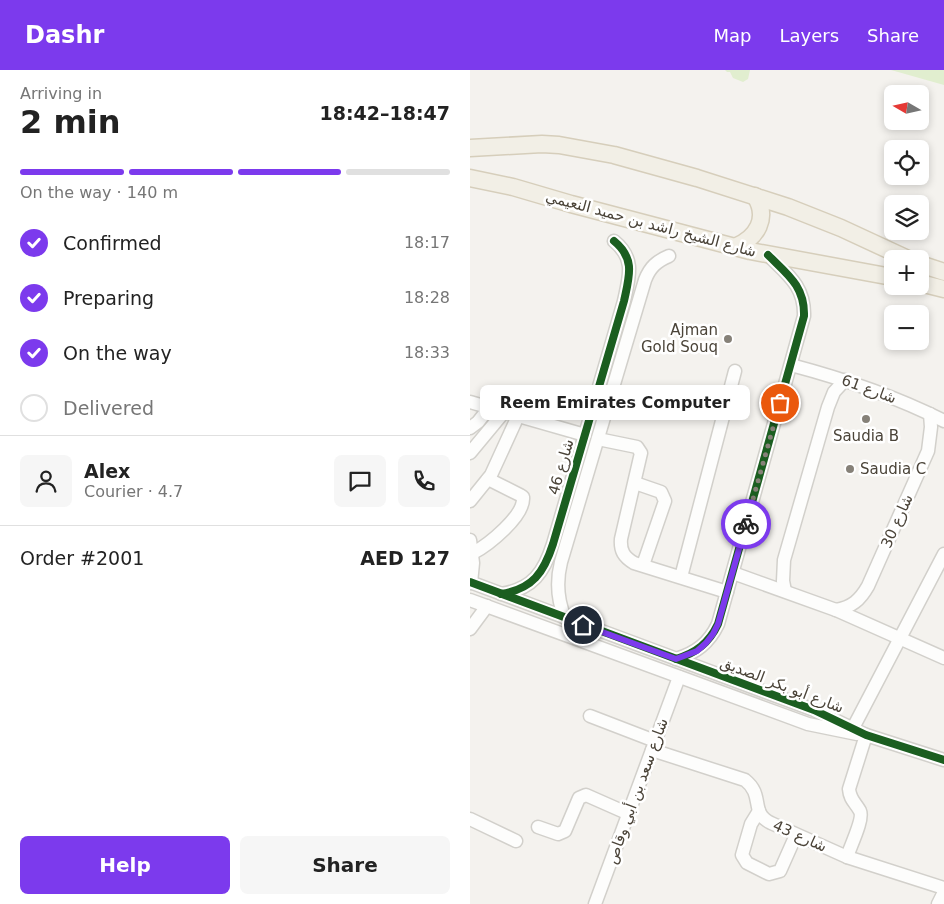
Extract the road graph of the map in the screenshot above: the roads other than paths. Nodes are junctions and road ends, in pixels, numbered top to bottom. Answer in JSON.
{"nodes":[{"id":1,"x":470,"y":148,"type":"edge"},
{"id":2,"x":470,"y":178,"type":"edge"},
{"id":3,"x":755,"y":196,"type":"junction"},
{"id":4,"x":614,"y":241,"type":"dead end"},
{"id":5,"x":735,"y":247,"type":"junction"},
{"id":6,"x":889,"y":250,"type":"edge"},
{"id":7,"x":768,"y":255,"type":"junction"},
{"id":8,"x":669,"y":256,"type":"dead end"},
{"id":9,"x":929,"y":267,"type":"edge"},
{"id":10,"x":944,"y":272,"type":"edge"},
{"id":11,"x":884,"y":276,"type":"edge"},
{"id":12,"x":929,"y":286,"type":"edge"},
{"id":13,"x":944,"y":290,"type":"edge"},
{"id":14,"x":624,"y":301,"type":"junction"},
{"id":15,"x":638,"y":305,"type":"junction"},
{"id":16,"x":791,"y":365,"type":"junction"},
{"id":17,"x":735,"y":371,"type":"dead end"},
{"id":18,"x":846,"y":380,"type":"junction"},
{"id":19,"x":470,"y":402,"type":"edge"},
{"id":20,"x":489,"y":408,"type":"junction"},
{"id":21,"x":504,"y":412,"type":"junction"},
{"id":22,"x":930,"y":414,"type":"junction"},
{"id":23,"x":518,"y":416,"type":"junction"},
{"id":24,"x":944,"y":421,"type":"edge"},
{"id":25,"x":470,"y":428,"type":"edge"},
{"id":26,"x":585,"y":435,"type":"junction"},
{"id":27,"x":598,"y":439,"type":"junction"},
{"id":28,"x":470,"y":453,"type":"edge"},
{"id":29,"x":488,"y":479,"type":"junction"},
{"id":30,"x":634,"y":483,"type":"junction"},
{"id":31,"x":470,"y":501,"type":"edge"},
{"id":32,"x":470,"y":540,"type":"edge"},
{"id":33,"x":559,"y":546,"type":"junction"},
{"id":34,"x":472,"y":553,"type":"junction"},
{"id":35,"x":944,"y":554,"type":"edge"},
{"id":36,"x":643,"y":565,"type":"junction"},
{"id":37,"x":733,"y":572,"type":"junction"},
{"id":38,"x":681,"y":577,"type":"junction"},
{"id":39,"x":470,"y":582,"type":"edge"},
{"id":40,"x":785,"y":590,"type":"junction"},
{"id":41,"x":727,"y":592,"type":"junction"},
{"id":42,"x":501,"y":594,"type":"junction"},
{"id":43,"x":470,"y":600,"type":"edge"},
{"id":44,"x":486,"y":606,"type":"junction"},
{"id":45,"x":836,"y":610,"type":"junction"},
{"id":46,"x":565,"y":618,"type":"junction"},
{"id":47,"x":470,"y":629,"type":"edge"},
{"id":48,"x":899,"y":638,"type":"junction"},
{"id":49,"x":944,"y":658,"type":"edge"},
{"id":50,"x":676,"y":659,"type":"junction"},
{"id":51,"x":716,"y":674,"type":"junction"},
{"id":52,"x":679,"y":677,"type":"junction"},
{"id":53,"x":711,"y":689,"type":"junction"},
{"id":54,"x":590,"y":716,"type":"dead end"},
{"id":55,"x":853,"y":728,"type":"junction"},
{"id":56,"x":866,"y":735,"type":"junction"},
{"id":57,"x":653,"y":746,"type":"junction"},
{"id":58,"x":944,"y":760,"type":"edge"},
{"id":59,"x":759,"y":811,"type":"junction"},
{"id":60,"x":629,"y":814,"type":"junction"},
{"id":61,"x":470,"y":821,"type":"edge"},
{"id":62,"x":538,"y":827,"type":"dead end"},
{"id":63,"x":796,"y":834,"type":"junction"},
{"id":64,"x":516,"y":841,"type":"dead end"},
{"id":65,"x":847,"y":857,"type":"junction"},
{"id":66,"x":944,"y":888,"type":"edge"},
{"id":67,"x":944,"y":892,"type":"edge"},
{"id":68,"x":595,"y":904,"type":"edge"},
{"id":69,"x":938,"y":904,"type":"edge"}],
"edges":[{"from":1,"to":3,"type":"main road"},
{"from":2,"to":5,"type":"main road","name":"شارع الشيخ راشد بن حميد النعيمي"},
{"from":3,"to":5,"type":"main road"},
{"from":3,"to":6,"type":"main road"},
{"from":4,"to":14,"type":"street","name":"شارع 46"},
{"from":5,"to":7,"type":"main road","name":"شارع الشيخ راشد بن حميد النعيمي"},
{"from":7,"to":11,"type":"main road","name":"شارع الشيخ راشد بن حميد النعيمي"},
{"from":7,"to":16,"type":"street"},
{"from":8,"to":15,"type":"street","name":"شارع 46"},
{"from":9,"to":10,"type":"main road"},
{"from":12,"to":13,"type":"main road"},
{"from":14,"to":15,"type":"street"},
{"from":14,"to":26,"type":"street","name":"شارع 46"},
{"from":15,"to":27,"type":"street","name":"شارع 46"},
{"from":16,"to":18,"type":"street","name":"شارع 61"},
{"from":16,"to":37,"type":"street"},
{"from":17,"to":38,"type":"street"},
{"from":18,"to":22,"type":"street","name":"شارع 61"},
{"from":18,"to":40,"type":"street"},
{"from":19,"to":20,"type":"street"},
{"from":20,"to":21,"type":"street"},
{"from":20,"to":25,"type":"street"},
{"from":21,"to":23,"type":"street"},
{"from":21,"to":28,"type":"street"},
{"from":22,"to":24,"type":"street","name":"شارع 61"},
{"from":22,"to":45,"type":"street","name":"شارع 30"},
{"from":23,"to":26,"type":"street"},
{"from":23,"to":29,"type":"street"},
{"from":26,"to":33,"type":"street","name":"شارع 46"},
{"from":27,"to":30,"type":"street"},
{"from":27,"to":33,"type":"street","name":"شارع 46"},
{"from":29,"to":31,"type":"street"},
{"from":29,"to":34,"type":"street"},
{"from":30,"to":36,"type":"street"},
{"from":30,"to":36,"type":"street"},
{"from":32,"to":34,"type":"street"},
{"from":33,"to":42,"type":"street","name":"شارع 46"},
{"from":33,"to":46,"type":"street","name":"شارع 46"},
{"from":34,"to":39,"type":"street"},
{"from":35,"to":48,"type":"street"},
{"from":36,"to":38,"type":"street"},
{"from":37,"to":40,"type":"street"},
{"from":37,"to":41,"type":"street"},
{"from":38,"to":41,"type":"street"},
{"from":39,"to":42,"type":"street","name":"شارع أبو بكر الصديق"},
{"from":40,"to":45,"type":"street"},
{"from":41,"to":50,"type":"street"},
{"from":42,"to":46,"type":"street","name":"شارع أبو بكر الصديق"},
{"from":43,"to":44,"type":"street","name":"شارع أبو بكر الصديق"},
{"from":44,"to":47,"type":"street"},
{"from":44,"to":52,"type":"street","name":"شارع أبو بكر الصديق"},
{"from":45,"to":48,"type":"street"},
{"from":46,"to":50,"type":"street","name":"شارع أبو بكر الصديق"},
{"from":48,"to":49,"type":"street"},
{"from":48,"to":55,"type":"street"},
{"from":50,"to":51,"type":"street","name":"شارع أبو بكر الصديق"},
{"from":51,"to":53,"type":"street"},
{"from":51,"to":55,"type":"street","name":"شارع أبو بكر الصديق"},
{"from":52,"to":53,"type":"street","name":"شارع أبو بكر الصديق"},
{"from":52,"to":57,"type":"street","name":"شارع سعد بن أبي وقاص"},
{"from":53,"to":56,"type":"street","name":"شارع أبو بكر الصديق"},
{"from":54,"to":57,"type":"street","name":"شارع 43"},
{"from":55,"to":56,"type":"street","name":"شارع أبو بكر الصديق"},
{"from":56,"to":58,"type":"street","name":"شارع أبو بكر الصديق"},
{"from":56,"to":65,"type":"street"},
{"from":57,"to":59,"type":"street","name":"شارع 43"},
{"from":57,"to":60,"type":"street","name":"شارع سعد بن أبي وقاص"},
{"from":59,"to":63,"type":"street","name":"شارع 43"},
{"from":59,"to":63,"type":"street"},
{"from":60,"to":62,"type":"street"},
{"from":60,"to":68,"type":"street","name":"شارع سعد بن أبي وقاص"},
{"from":61,"to":64,"type":"street"},
{"from":63,"to":65,"type":"street","name":"شارع 43"},
{"from":65,"to":66,"type":"street","name":"شارع 43"},
{"from":67,"to":69,"type":"street"}]}
